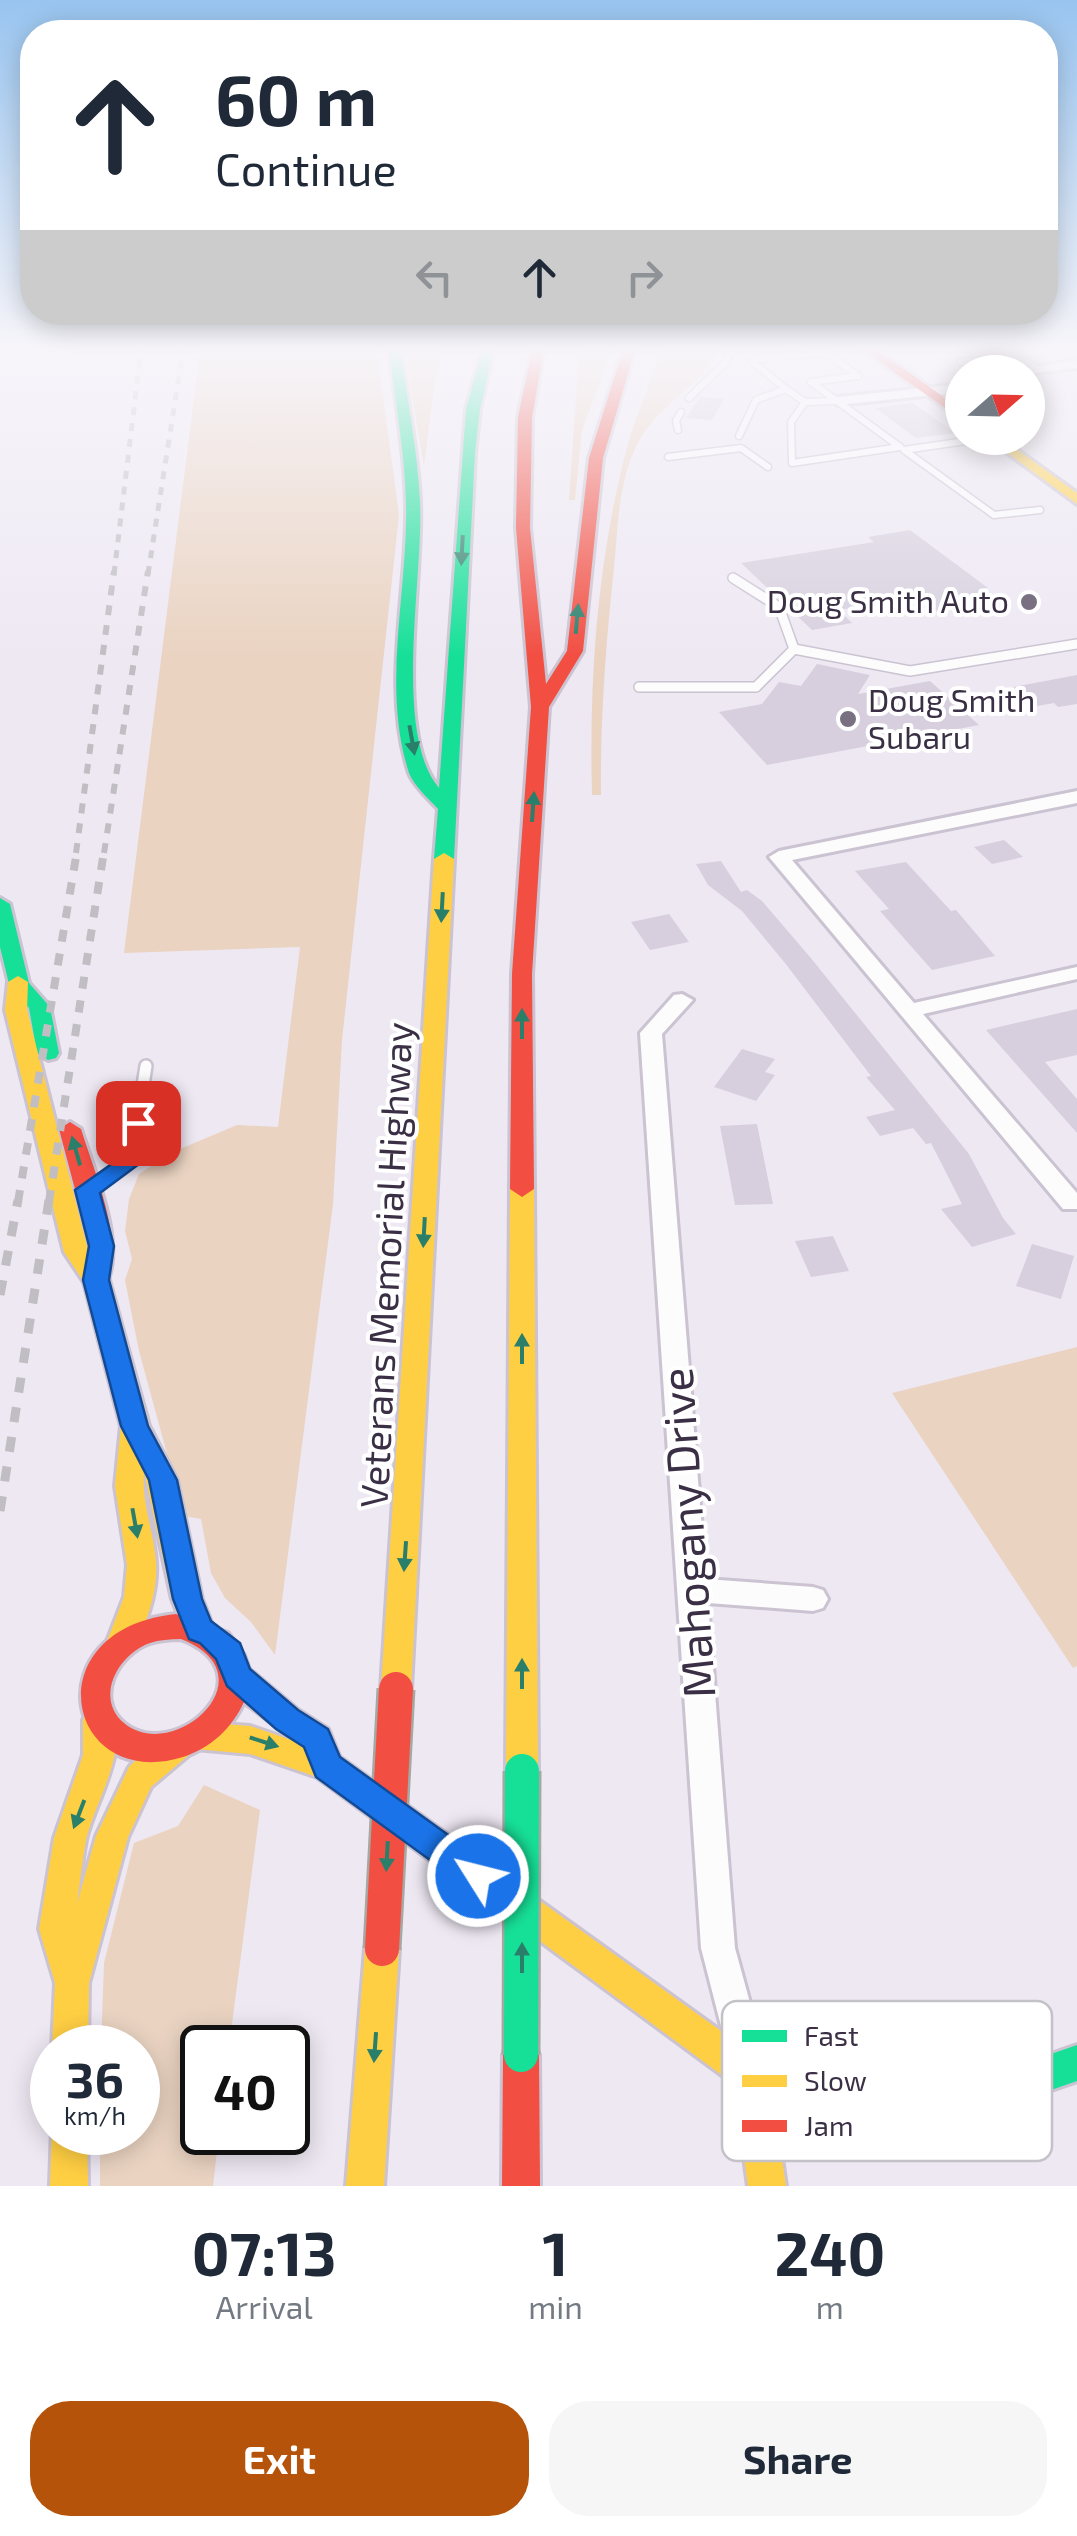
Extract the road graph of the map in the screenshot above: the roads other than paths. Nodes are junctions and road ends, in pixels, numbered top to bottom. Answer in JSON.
{"nodes":[{"id":1,"x":406,"y":452,"type":"edge"},
{"id":2,"x":468,"y":452,"type":"edge"},
{"id":3,"x":525,"y":452,"type":"edge"},
{"id":4,"x":599,"y":452,"type":"edge"},
{"id":5,"x":709,"y":452,"type":"edge"},
{"id":6,"x":747,"y":452,"type":"edge"},
{"id":7,"x":791,"y":452,"type":"edge"},
{"id":8,"x":874,"y":452,"type":"edge"},
{"id":9,"x":908,"y":452,"type":"edge"},
{"id":10,"x":1013,"y":455,"type":"edge"},
{"id":11,"x":668,"y":457,"type":"dead end"},
{"id":12,"x":768,"y":467,"type":"dead end"},
{"id":13,"x":1077,"y":500,"type":"edge"},
{"id":14,"x":1040,"y":510,"type":"dead end"},
{"id":15,"x":733,"y":578,"type":"dead end"},
{"id":16,"x":1077,"y":644,"type":"edge"},
{"id":17,"x":794,"y":648,"type":"junction"},
{"id":18,"x":639,"y":687,"type":"dead end"},
{"id":19,"x":540,"y":707,"type":"junction"},
{"id":20,"x":1077,"y":797,"type":"edge"},
{"id":21,"x":448,"y":810,"type":"junction"},
{"id":22,"x":0,"y":904,"type":"edge"},
{"id":23,"x":1077,"y":972,"type":"edge"},
{"id":24,"x":19,"y":983,"type":"junction"},
{"id":25,"x":682,"y":1000,"type":"dead end"},
{"id":26,"x":908,"y":1011,"type":"junction"},
{"id":27,"x":146,"y":1066,"type":"dead end"},
{"id":28,"x":87,"y":1190,"type":"junction"},
{"id":29,"x":1074,"y":1202,"type":"edge"},
{"id":30,"x":96,"y":1280,"type":"junction"},
{"id":31,"x":135,"y":1426,"type":"junction"},
{"id":32,"x":692,"y":1590,"type":"junction"},
{"id":33,"x":813,"y":1599,"type":"dead end"},
{"id":34,"x":199,"y":1630,"type":"junction"},
{"id":35,"x":121,"y":1644,"type":"junction"},
{"id":36,"x":238,"y":1677,"type":"junction"},
{"id":37,"x":100,"y":1720,"type":"junction"},
{"id":38,"x":190,"y":1740,"type":"junction"},
{"id":39,"x":327,"y":1766,"type":"junction"},
{"id":40,"x":72,"y":1984,"type":"junction"},
{"id":41,"x":732,"y":2001,"type":"edge"},
{"id":42,"x":71,"y":2025,"type":"edge"},
{"id":43,"x":722,"y":2053,"type":"edge"},
{"id":44,"x":1077,"y":2063,"type":"edge"},
{"id":45,"x":1052,"y":2073,"type":"edge"},
{"id":46,"x":69,"y":2155,"type":"edge"},
{"id":47,"x":763,"y":2161,"type":"edge"},
{"id":48,"x":69,"y":2186,"type":"edge"},
{"id":49,"x":365,"y":2186,"type":"edge"},
{"id":50,"x":521,"y":2186,"type":"edge"},
{"id":51,"x":767,"y":2186,"type":"edge"}],
"edges":[{"from":1,"to":21,"type":"main road","one_way":true},
{"from":2,"to":21,"type":"main road","name":"Veterans Memorial Highway","one_way":true},
{"from":3,"to":19,"type":"main road"},
{"from":19,"to":4,"type":"main road","one_way":true},
{"from":5,"to":11,"type":"lane"},
{"from":6,"to":12,"type":"lane"},
{"from":7,"to":8,"type":"lane"},
{"from":9,"to":14,"type":"lane"},
{"from":10,"to":13,"type":"main road"},
{"from":15,"to":17,"type":"lane"},
{"from":16,"to":17,"type":"lane"},
{"from":17,"to":18,"type":"lane"},
{"from":50,"to":19,"type":"main road","one_way":true,"bridge":true},
{"from":20,"to":26,"type":"street"},
{"from":21,"to":49,"type":"main road","name":"Veterans Memorial Highway","one_way":true,"bridge":true},
{"from":22,"to":24,"type":"main road"},
{"from":23,"to":26,"type":"street"},
{"from":28,"to":24,"type":"main road","one_way":true},
{"from":24,"to":30,"type":"main road"},
{"from":25,"to":32,"type":"street","name":"Mahogany Drive"},
{"from":26,"to":29,"type":"street"},
{"from":27,"to":28,"type":"lane"},
{"from":28,"to":30,"type":"main road"},
{"from":30,"to":31,"type":"main road"},
{"from":31,"to":34,"type":"main road"},
{"from":31,"to":35,"type":"main road","one_way":true},
{"from":32,"to":33,"type":"street"},
{"from":32,"to":41,"type":"street","name":"Mahogany Drive"},
{"from":34,"to":35,"type":"main road"},
{"from":34,"to":36,"type":"main road"},
{"from":35,"to":37,"type":"main road"},
{"from":36,"to":38,"type":"main road"},
{"from":36,"to":39,"type":"main road"},
{"from":37,"to":38,"type":"main road"},
{"from":37,"to":40,"type":"main road","one_way":true},
{"from":38,"to":39,"type":"main road","one_way":true},
{"from":38,"to":40,"type":"main road"},
{"from":39,"to":43,"type":"main road"},
{"from":40,"to":42,"type":"main road"},
{"from":44,"to":45,"type":"main road"},
{"from":46,"to":48,"type":"main road"},
{"from":47,"to":51,"type":"main road"}]}
